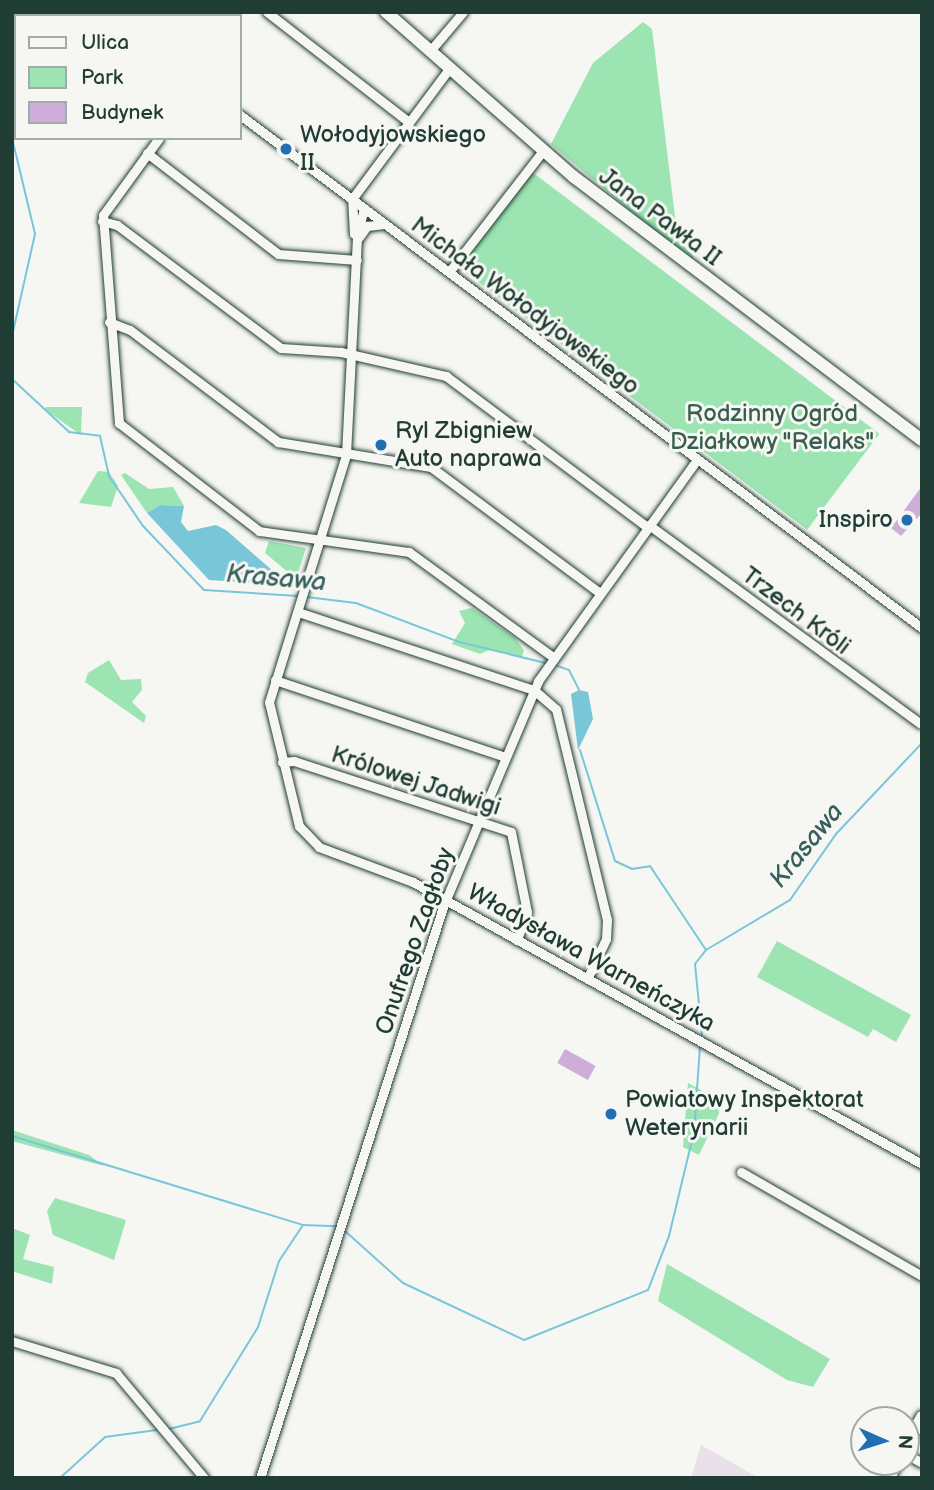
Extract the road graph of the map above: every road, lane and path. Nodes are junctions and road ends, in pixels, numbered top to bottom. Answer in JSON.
{"nodes":[{"id":1,"x":267,"y":12,"type":"edge"},
{"id":2,"x":386,"y":12,"type":"edge"},
{"id":3,"x":463,"y":12,"type":"edge"},
{"id":4,"x":429,"y":51,"type":"junction"},
{"id":5,"x":449,"y":69,"type":"junction"},
{"id":6,"x":242,"y":116,"type":"edge"},
{"id":7,"x":409,"y":122,"type":"junction"},
{"id":8,"x":157,"y":140,"type":"edge"},
{"id":9,"x":543,"y":151,"type":"junction"},
{"id":10,"x":147,"y":153,"type":"junction"},
{"id":11,"x":352,"y":199,"type":"junction"},
{"id":12,"x":364,"y":208,"type":"junction"},
{"id":13,"x":102,"y":221,"type":"junction"},
{"id":14,"x":385,"y":224,"type":"junction"},
{"id":15,"x":356,"y":246,"type":"junction"},
{"id":16,"x":357,"y":261,"type":"junction"},
{"id":17,"x":449,"y":272,"type":"junction"},
{"id":18,"x":109,"y":322,"type":"junction"},
{"id":19,"x":352,"y":354,"type":"junction"},
{"id":20,"x":922,"y":440,"type":"edge"},
{"id":21,"x":346,"y":455,"type":"junction"},
{"id":22,"x":697,"y":460,"type":"junction"},
{"id":23,"x":648,"y":526,"type":"junction"},
{"id":24,"x":321,"y":542,"type":"junction"},
{"id":25,"x":600,"y":593,"type":"junction"},
{"id":26,"x":298,"y":612,"type":"junction"},
{"id":27,"x":922,"y":628,"type":"edge"},
{"id":28,"x":550,"y":662,"type":"junction"},
{"id":29,"x":275,"y":680,"type":"junction"},
{"id":30,"x":534,"y":690,"type":"junction"},
{"id":31,"x":920,"y":723,"type":"edge"},
{"id":32,"x":505,"y":757,"type":"junction"},
{"id":33,"x":282,"y":762,"type":"junction"},
{"id":34,"x":478,"y":822,"type":"junction"},
{"id":35,"x":446,"y":900,"type":"junction"},
{"id":36,"x":517,"y":940,"type":"junction"},
{"id":37,"x":587,"y":979,"type":"junction"},
{"id":38,"x":920,"y":1160,"type":"edge"},
{"id":39,"x":741,"y":1172,"type":"dead end"},
{"id":40,"x":922,"y":1276,"type":"edge"},
{"id":41,"x":12,"y":1341,"type":"edge"},
{"id":42,"x":204,"y":1478,"type":"edge"},
{"id":43,"x":260,"y":1478,"type":"edge"}],
"edges":[{"from":1,"to":7,"type":"street"},
{"from":2,"to":4,"type":"main road","name":"Jana Pawła II"},
{"from":3,"to":4,"type":"street"},
{"from":4,"to":5,"type":"main road","name":"Jana Pawła II"},
{"from":5,"to":7,"type":"street"},
{"from":5,"to":9,"type":"main road","name":"Jana Pawła II"},
{"from":6,"to":11,"type":"street","name":"Michała Wołodyjowskiego"},
{"from":7,"to":11,"type":"street"},
{"from":8,"to":10,"type":"street"},
{"from":9,"to":17,"type":"street"},
{"from":9,"to":20,"type":"main road","name":"Jana Pawła II"},
{"from":10,"to":13,"type":"street"},
{"from":10,"to":16,"type":"street"},
{"from":11,"to":12,"type":"street","name":"Michała Wołodyjowskiego"},
{"from":11,"to":15,"type":"street"},
{"from":12,"to":14,"type":"street","name":"Michała Wołodyjowskiego"},
{"from":12,"to":15,"type":"street"},
{"from":13,"to":18,"type":"street"},
{"from":13,"to":19,"type":"street","name":"Trzech Króli"},
{"from":14,"to":15,"type":"street"},
{"from":14,"to":17,"type":"street","name":"Michała Wołodyjowskiego"},
{"from":15,"to":16,"type":"street","name":"Władysława Warneńczyka"},
{"from":16,"to":19,"type":"street","name":"Władysława Warneńczyka"},
{"from":17,"to":22,"type":"street","name":"Michała Wołodyjowskiego"},
{"from":18,"to":21,"type":"street"},
{"from":18,"to":24,"type":"street"},
{"from":19,"to":21,"type":"street","name":"Władysława Warneńczyka"},
{"from":19,"to":23,"type":"street","name":"Trzech Króli"},
{"from":21,"to":24,"type":"street","name":"Władysława Warneńczyka"},
{"from":21,"to":25,"type":"street"},
{"from":22,"to":23,"type":"street","name":"Onufrego Zagłoby"},
{"from":22,"to":27,"type":"street","name":"Michała Wołodyjowskiego"},
{"from":23,"to":25,"type":"street","name":"Onufrego Zagłoby"},
{"from":23,"to":31,"type":"street","name":"Trzech Króli"},
{"from":24,"to":26,"type":"street","name":"Władysława Warneńczyka"},
{"from":24,"to":28,"type":"street"},
{"from":25,"to":28,"type":"street","name":"Onufrego Zagłoby"},
{"from":26,"to":29,"type":"street","name":"Władysława Warneńczyka"},
{"from":26,"to":30,"type":"street"},
{"from":28,"to":30,"type":"street","name":"Onufrego Zagłoby"},
{"from":29,"to":32,"type":"street"},
{"from":29,"to":33,"type":"street","name":"Władysława Warneńczyka"},
{"from":30,"to":32,"type":"street","name":"Onufrego Zagłoby"},
{"from":30,"to":37,"type":"street"},
{"from":32,"to":34,"type":"street","name":"Onufrego Zagłoby"},
{"from":33,"to":34,"type":"street","name":"Królowej Jadwigi"},
{"from":33,"to":35,"type":"street","name":"Władysława Warneńczyka"},
{"from":34,"to":35,"type":"street","name":"Onufrego Zagłoby"},
{"from":34,"to":36,"type":"street","name":"Królowej Jadwigi"},
{"from":35,"to":36,"type":"street","name":"Władysława Warneńczyka"},
{"from":35,"to":43,"type":"street","name":"Onufrego Zagłoby"},
{"from":36,"to":37,"type":"street","name":"Władysława Warneńczyka"},
{"from":37,"to":38,"type":"street","name":"Władysława Warneńczyka"},
{"from":39,"to":40,"type":"street"},
{"from":41,"to":42,"type":"street"}]}
